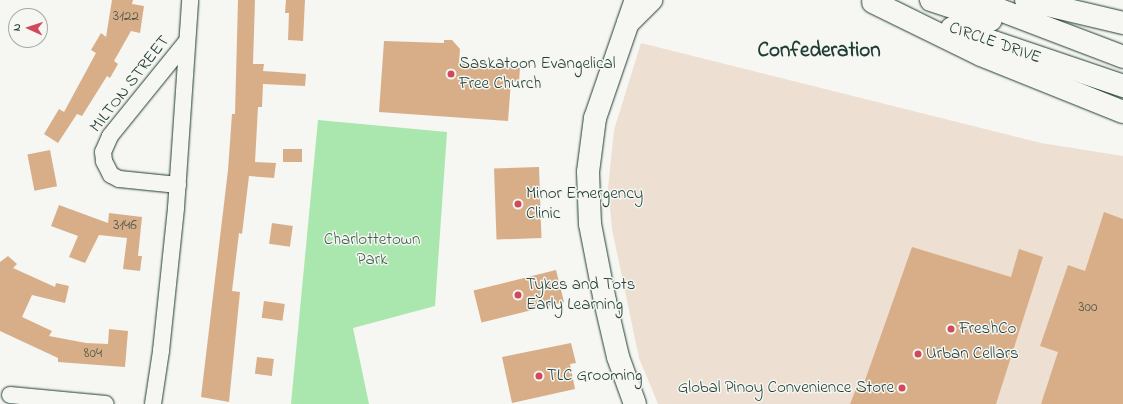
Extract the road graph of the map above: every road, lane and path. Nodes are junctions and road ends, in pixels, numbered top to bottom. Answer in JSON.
{"nodes":[{"id":1,"x":190,"y":0,"type":"edge"},
{"id":2,"x":627,"y":0,"type":"edge"},
{"id":3,"x":636,"y":0,"type":"edge"},
{"id":4,"x":651,"y":0,"type":"edge"},
{"id":5,"x":931,"y":0,"type":"edge"},
{"id":6,"x":974,"y":0,"type":"edge"},
{"id":7,"x":1026,"y":0,"type":"edge"},
{"id":8,"x":870,"y":1,"type":"edge"},
{"id":9,"x":628,"y":23,"type":"junction"},
{"id":10,"x":1123,"y":23,"type":"edge"},
{"id":11,"x":1071,"y":39,"type":"junction"},
{"id":12,"x":186,"y":42,"type":"junction"},
{"id":13,"x":1123,"y":57,"type":"edge"},
{"id":14,"x":1123,"y":86,"type":"edge"},
{"id":15,"x":1123,"y":112,"type":"edge"},
{"id":16,"x":178,"y":186,"type":"junction"},
{"id":17,"x":10,"y":395,"type":"edge"},
{"id":18,"x":106,"y":404,"type":"edge"},
{"id":19,"x":153,"y":404,"type":"edge"},
{"id":20,"x":634,"y":404,"type":"edge"}],
"edges":[{"from":1,"to":12,"type":"street","name":"MILTON STREET"},
{"from":2,"to":9,"type":"main road"},
{"from":3,"to":9,"type":"main road"},
{"from":4,"to":9,"type":"main road"},
{"from":5,"to":11,"type":"main road"},
{"from":6,"to":11,"type":"main road","name":"CIRCLE DRIVE"},
{"from":7,"to":10,"type":"main road"},
{"from":8,"to":14,"type":"main road","name":"CIRCLE DRIVE"},
{"from":8,"to":15,"type":"main road"},
{"from":9,"to":20,"type":"main road"},
{"from":11,"to":13,"type":"main road","name":"CIRCLE DRIVE"},
{"from":12,"to":16,"type":"street","name":"MILTON STREET"},
{"from":12,"to":16,"type":"street","name":"MILTON STREET"},
{"from":16,"to":19,"type":"street","name":"MILTON STREET"},
{"from":17,"to":18,"type":"street"}]}
